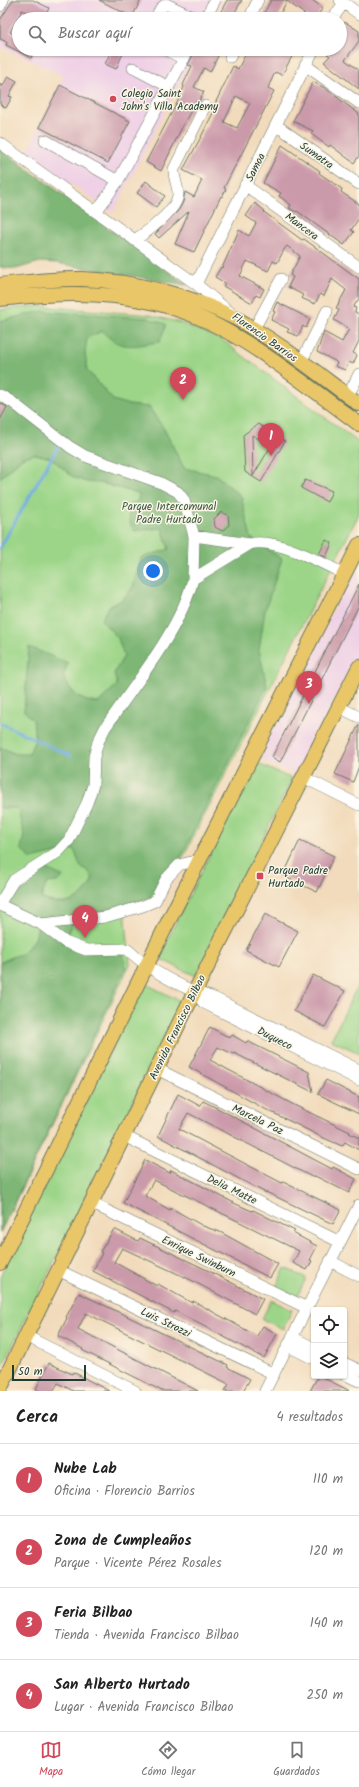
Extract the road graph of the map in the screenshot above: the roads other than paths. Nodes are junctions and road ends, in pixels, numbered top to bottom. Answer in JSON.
{"nodes":[{"id":1,"x":3,"y":0,"type":"edge"},
{"id":2,"x":215,"y":0,"type":"edge"},
{"id":3,"x":258,"y":0,"type":"edge"},
{"id":4,"x":342,"y":1,"type":"edge"},
{"id":5,"x":0,"y":6,"type":"edge"},
{"id":6,"x":159,"y":12,"type":"edge"},
{"id":7,"x":183,"y":12,"type":"edge"},
{"id":8,"x":209,"y":12,"type":"edge"},
{"id":9,"x":252,"y":12,"type":"edge"},
{"id":10,"x":336,"y":12,"type":"edge"},
{"id":11,"x":359,"y":14,"type":"edge"},
{"id":12,"x":186,"y":56,"type":"edge"},
{"id":13,"x":310,"y":56,"type":"edge"},
{"id":14,"x":305,"y":65,"type":"junction"},
{"id":15,"x":133,"y":68,"type":"dead end"},
{"id":16,"x":169,"y":87,"type":"junction"},
{"id":17,"x":359,"y":103,"type":"edge"},
{"id":18,"x":205,"y":106,"type":"dead end"},
{"id":19,"x":276,"y":125,"type":"junction"},
{"id":20,"x":45,"y":140,"type":"dead end"},
{"id":21,"x":0,"y":143,"type":"edge"},
{"id":22,"x":118,"y":181,"type":"junction"},
{"id":23,"x":359,"y":184,"type":"edge"},
{"id":24,"x":245,"y":185,"type":"junction"},
{"id":25,"x":96,"y":212,"type":"junction"},
{"id":26,"x":134,"y":240,"type":"junction"},
{"id":27,"x":359,"y":267,"type":"edge"},
{"id":28,"x":281,"y":279,"type":"dead end"},
{"id":29,"x":196,"y":284,"type":"junction"},
{"id":30,"x":0,"y":285,"type":"edge"},
{"id":31,"x":0,"y":299,"type":"edge"},
{"id":32,"x":327,"y":311,"type":"dead end"},
{"id":33,"x":236,"y":319,"type":"junction"},
{"id":34,"x":254,"y":329,"type":"junction"},
{"id":35,"x":301,"y":362,"type":"junction"},
{"id":36,"x":359,"y":374,"type":"edge"},
{"id":37,"x":0,"y":395,"type":"edge"},
{"id":38,"x":353,"y":400,"type":"edge"},
{"id":39,"x":359,"y":424,"type":"edge"},
{"id":40,"x":194,"y":536,"type":"junction"},
{"id":41,"x":250,"y":544,"type":"junction"},
{"id":42,"x":359,"y":545,"type":"edge"},
{"id":43,"x":344,"y":574,"type":"junction"},
{"id":44,"x":193,"y":579,"type":"junction"},
{"id":45,"x":359,"y":667,"type":"edge"},
{"id":46,"x":339,"y":707,"type":"junction"},
{"id":47,"x":359,"y":717,"type":"edge"},
{"id":48,"x":303,"y":777,"type":"junction"},
{"id":49,"x":359,"y":805,"type":"edge"},
{"id":50,"x":199,"y":860,"type":"junction"},
{"id":51,"x":0,"y":904,"type":"edge"},
{"id":52,"x":41,"y":924,"type":"junction"},
{"id":53,"x":146,"y":966,"type":"junction"},
{"id":54,"x":195,"y":992,"type":"junction"},
{"id":55,"x":157,"y":1069,"type":"junction"},
{"id":56,"x":359,"y":1070,"type":"edge"},
{"id":57,"x":359,"y":1080,"type":"edge"},
{"id":58,"x":124,"y":1136,"type":"junction"},
{"id":59,"x":359,"y":1169,"type":"edge"},
{"id":60,"x":91,"y":1203,"type":"junction"},
{"id":61,"x":359,"y":1205,"type":"edge"},
{"id":62,"x":340,"y":1242,"type":"junction"},
{"id":63,"x":330,"y":1262,"type":"junction"},
{"id":64,"x":0,"y":1263,"type":"edge"},
{"id":65,"x":58,"y":1270,"type":"junction"},
{"id":66,"x":359,"y":1276,"type":"edge"},
{"id":67,"x":307,"y":1308,"type":"junction"},
{"id":68,"x":26,"y":1336,"type":"junction"},
{"id":69,"x":290,"y":1341,"type":"junction"},
{"id":70,"x":311,"y":1347,"type":"edge"},
{"id":71,"x":311,"y":1357,"type":"edge"},
{"id":72,"x":347,"y":1364,"type":"edge"},
{"id":73,"x":359,"y":1370,"type":"edge"},
{"id":74,"x":274,"y":1374,"type":"junction"},
{"id":75,"x":347,"y":1375,"type":"edge"},
{"id":76,"x":359,"y":1381,"type":"edge"},
{"id":77,"x":0,"y":1389,"type":"edge"},
{"id":78,"x":135,"y":1391,"type":"edge"},
{"id":79,"x":265,"y":1391,"type":"edge"}],
"edges":[{"from":1,"to":5,"type":"street"},
{"from":2,"to":8,"type":"street"},
{"from":3,"to":9,"type":"street"},
{"from":4,"to":10,"type":"street"},
{"from":4,"to":11,"type":"street"},
{"from":6,"to":7,"type":"street"},
{"from":12,"to":16,"type":"street"},
{"from":13,"to":14,"type":"street","name":"Samoa"},
{"from":14,"to":17,"type":"street"},
{"from":14,"to":19,"type":"street","name":"Samoa"},
{"from":15,"to":16,"type":"street"},
{"from":16,"to":22,"type":"street"},
{"from":18,"to":26,"type":"street"},
{"from":19,"to":23,"type":"street","name":"Sumatra"},
{"from":19,"to":24,"type":"street","name":"Samoa"},
{"from":20,"to":22,"type":"street"},
{"from":21,"to":25,"type":"street","name":"Florencio Barrios"},
{"from":22,"to":25,"type":"street"},
{"from":24,"to":27,"type":"street","name":"Mancera"},
{"from":24,"to":29,"type":"street","name":"Samoa"},
{"from":25,"to":26,"type":"street","name":"Florencio Barrios"},
{"from":26,"to":29,"type":"street","name":"Florencio Barrios"},
{"from":28,"to":34,"type":"street"},
{"from":29,"to":33,"type":"street","name":"Florencio Barrios"},
{"from":30,"to":33,"type":"main road"},
{"from":31,"to":39,"type":"main road","name":"Florencio Barrios"},
{"from":32,"to":35,"type":"street"},
{"from":33,"to":34,"type":"main road","name":"Florencio Barrios"},
{"from":34,"to":35,"type":"main road","name":"Florencio Barrios"},
{"from":35,"to":38,"type":"main road","name":"Florencio Barrios"},
{"from":36,"to":38,"type":"street"},
{"from":37,"to":40,"type":"street"},
{"from":40,"to":41,"type":"street"},
{"from":40,"to":44,"type":"street"},
{"from":41,"to":43,"type":"street"},
{"from":41,"to":44,"type":"street"},
{"from":42,"to":43,"type":"main road"},
{"from":43,"to":50,"type":"main road"},
{"from":44,"to":51,"type":"street"},
{"from":45,"to":46,"type":"main road","name":"Avenida Francisco Bilbao"},
{"from":46,"to":47,"type":"street"},
{"from":46,"to":48,"type":"main road","name":"Avenida Francisco Bilbao"},
{"from":48,"to":49,"type":"street"},
{"from":48,"to":54,"type":"main road","name":"Avenida Francisco Bilbao"},
{"from":50,"to":52,"type":"street"},
{"from":50,"to":53,"type":"main road"},
{"from":51,"to":52,"type":"street","name":"Duqueco"},
{"from":52,"to":53,"type":"street","name":"Duqueco"},
{"from":53,"to":54,"type":"street","name":"Duqueco"},
{"from":53,"to":64,"type":"main road"},
{"from":54,"to":55,"type":"main road","name":"Avenida Francisco Bilbao"},
{"from":54,"to":56,"type":"street","name":"Duqueco"},
{"from":54,"to":57,"type":"street","name":"Duqueco"},
{"from":55,"to":58,"type":"main road","name":"Avenida Francisco Bilbao"},
{"from":55,"to":59,"type":"street","name":"Marcela Paz"},
{"from":58,"to":60,"type":"main road","name":"Avenida Francisco Bilbao"},
{"from":58,"to":62,"type":"street","name":"Delia Matte"},
{"from":60,"to":65,"type":"main road","name":"Avenida Francisco Bilbao"},
{"from":60,"to":67,"type":"street","name":"Enrique Swinburn"},
{"from":61,"to":62,"type":"street"},
{"from":62,"to":63,"type":"street"},
{"from":63,"to":66,"type":"street"},
{"from":63,"to":67,"type":"street"},
{"from":65,"to":68,"type":"main road","name":"Avenida Francisco Bilbao"},
{"from":65,"to":74,"type":"street","name":"Luis Strozzi"},
{"from":67,"to":69,"type":"street"},
{"from":68,"to":77,"type":"main road","name":"Avenida Francisco Bilbao"},
{"from":68,"to":78,"type":"street"},
{"from":69,"to":70,"type":"street"},
{"from":69,"to":71,"type":"street"},
{"from":69,"to":74,"type":"street"},
{"from":72,"to":73,"type":"street"},
{"from":74,"to":79,"type":"street"},
{"from":75,"to":76,"type":"street"}]}
